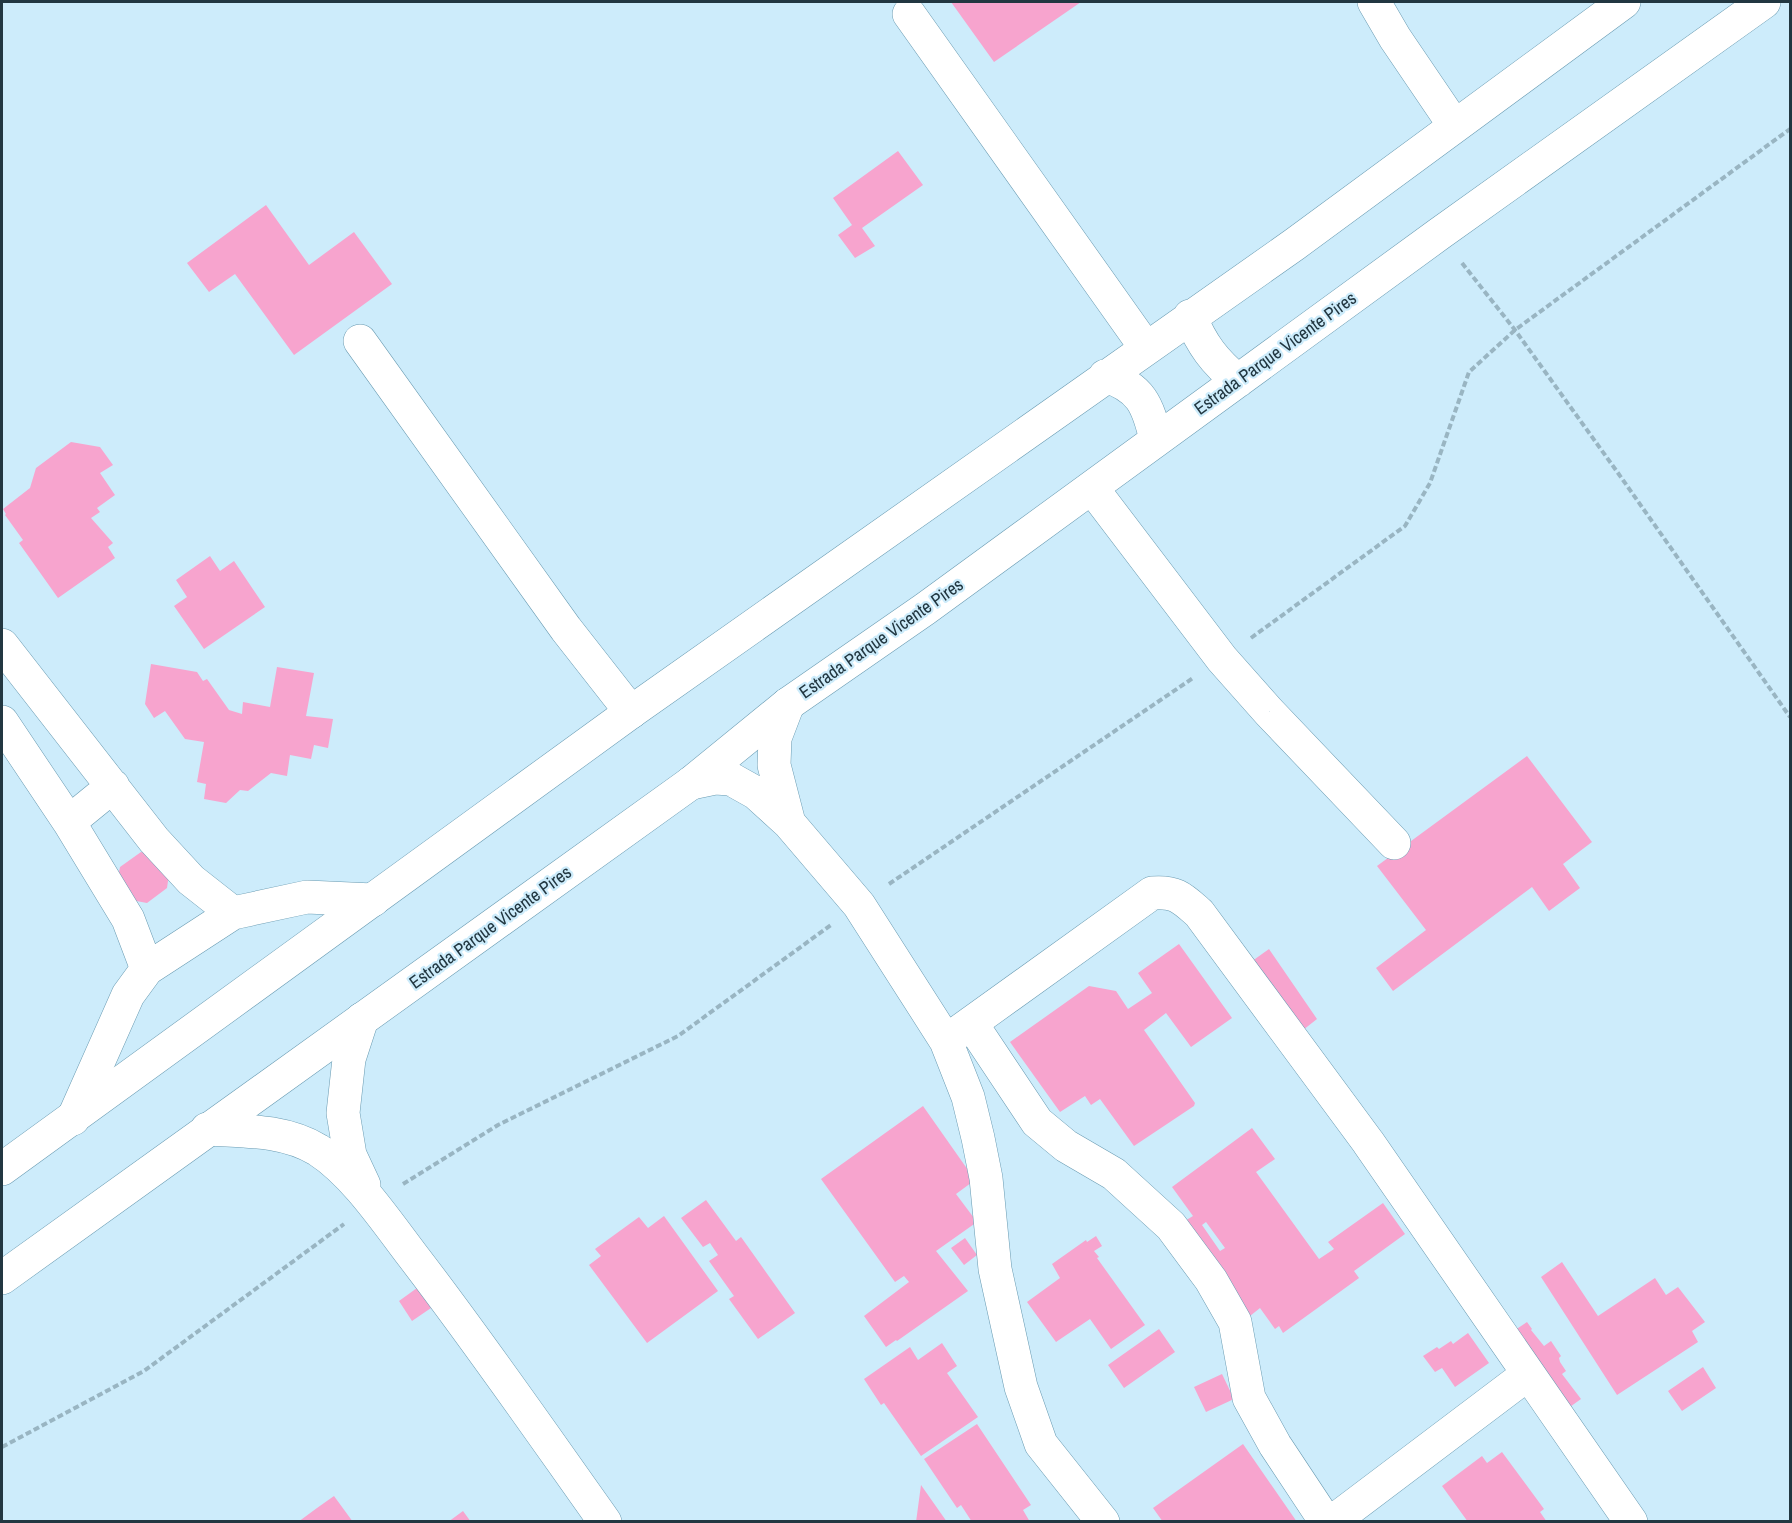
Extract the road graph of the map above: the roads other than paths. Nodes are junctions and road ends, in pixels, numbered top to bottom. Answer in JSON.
{"nodes":[{"id":1,"x":1374,"y":2,"type":"edge"},
{"id":2,"x":1624,"y":2,"type":"edge"},
{"id":3,"x":1764,"y":2,"type":"edge"},
{"id":4,"x":909,"y":14,"type":"dead end"},
{"id":5,"x":1454,"y":125,"type":"junction"},
{"id":6,"x":1190,"y":316,"type":"junction"},
{"id":7,"x":360,"y":341,"type":"dead end"},
{"id":8,"x":1146,"y":348,"type":"junction"},
{"id":9,"x":1104,"y":376,"type":"junction"},
{"id":10,"x":1238,"y":381,"type":"junction"},
{"id":11,"x":1156,"y":440,"type":"junction"},
{"id":12,"x":1092,"y":488,"type":"junction"},
{"id":13,"x":2,"y":645,"type":"edge"},
{"id":14,"x":788,"y":704,"type":"junction"},
{"id":15,"x":631,"y":712,"type":"junction"},
{"id":16,"x":2,"y":722,"type":"edge"},
{"id":17,"x":691,"y":783,"type":"junction"},
{"id":18,"x":113,"y":786,"type":"junction"},
{"id":19,"x":69,"y":822,"type":"junction"},
{"id":20,"x":789,"y":823,"type":"junction"},
{"id":21,"x":1394,"y":843,"type":"dead end"},
{"id":22,"x":372,"y":900,"type":"junction"},
{"id":23,"x":233,"y":913,"type":"junction"},
{"id":24,"x":147,"y":969,"type":"junction"},
{"id":25,"x":362,"y":1019,"type":"junction"},
{"id":26,"x":959,"y":1032,"type":"junction"},
{"id":27,"x":73,"y":1119,"type":"junction"},
{"id":28,"x":207,"y":1129,"type":"junction"},
{"id":29,"x":2,"y":1169,"type":"edge"},
{"id":30,"x":372,"y":1203,"type":"junction"},
{"id":31,"x":2,"y":1278,"type":"edge"},
{"id":32,"x":1528,"y":1374,"type":"junction"},
{"id":33,"x":605,"y":1521,"type":"edge"},
{"id":34,"x":1103,"y":1521,"type":"edge"},
{"id":35,"x":1326,"y":1521,"type":"edge"},
{"id":36,"x":1332,"y":1521,"type":"edge"},
{"id":37,"x":1631,"y":1521,"type":"edge"}],
"edges":[{"from":1,"to":5,"type":"street"},
{"from":2,"to":5,"type":"street"},
{"from":3,"to":10,"type":"street","name":"Estrada Parque Vicente Pires"},
{"from":4,"to":8,"type":"street"},
{"from":5,"to":6,"type":"street"},
{"from":6,"to":8,"type":"street"},
{"from":6,"to":10,"type":"street"},
{"from":7,"to":15,"type":"street"},
{"from":8,"to":9,"type":"street"},
{"from":9,"to":11,"type":"street"},
{"from":9,"to":15,"type":"street"},
{"from":10,"to":11,"type":"street","name":"Estrada Parque Vicente Pires"},
{"from":11,"to":12,"type":"street","name":"Estrada Parque Vicente Pires"},
{"from":12,"to":14,"type":"street","name":"Estrada Parque Vicente Pires"},
{"from":12,"to":21,"type":"street"},
{"from":13,"to":18,"type":"street"},
{"from":14,"to":17,"type":"street","name":"Estrada Parque Vicente Pires"},
{"from":14,"to":20,"type":"street"},
{"from":15,"to":22,"type":"street"},
{"from":16,"to":19,"type":"street"},
{"from":17,"to":20,"type":"street"},
{"from":17,"to":25,"type":"street","name":"Estrada Parque Vicente Pires"},
{"from":18,"to":19,"type":"street"},
{"from":18,"to":23,"type":"street"},
{"from":19,"to":24,"type":"street"},
{"from":20,"to":26,"type":"street"},
{"from":22,"to":23,"type":"street"},
{"from":22,"to":27,"type":"street"},
{"from":23,"to":24,"type":"street"},
{"from":24,"to":27,"type":"street"},
{"from":25,"to":28,"type":"street","name":"Estrada Parque Vicente Pires"},
{"from":25,"to":30,"type":"street"},
{"from":26,"to":32,"type":"street"},
{"from":26,"to":34,"type":"street"},
{"from":26,"to":35,"type":"street"},
{"from":27,"to":29,"type":"street"},
{"from":28,"to":30,"type":"street"},
{"from":28,"to":31,"type":"street","name":"Estrada Parque Vicente Pires"},
{"from":30,"to":33,"type":"street"},
{"from":32,"to":36,"type":"street"},
{"from":32,"to":37,"type":"street"}]}
